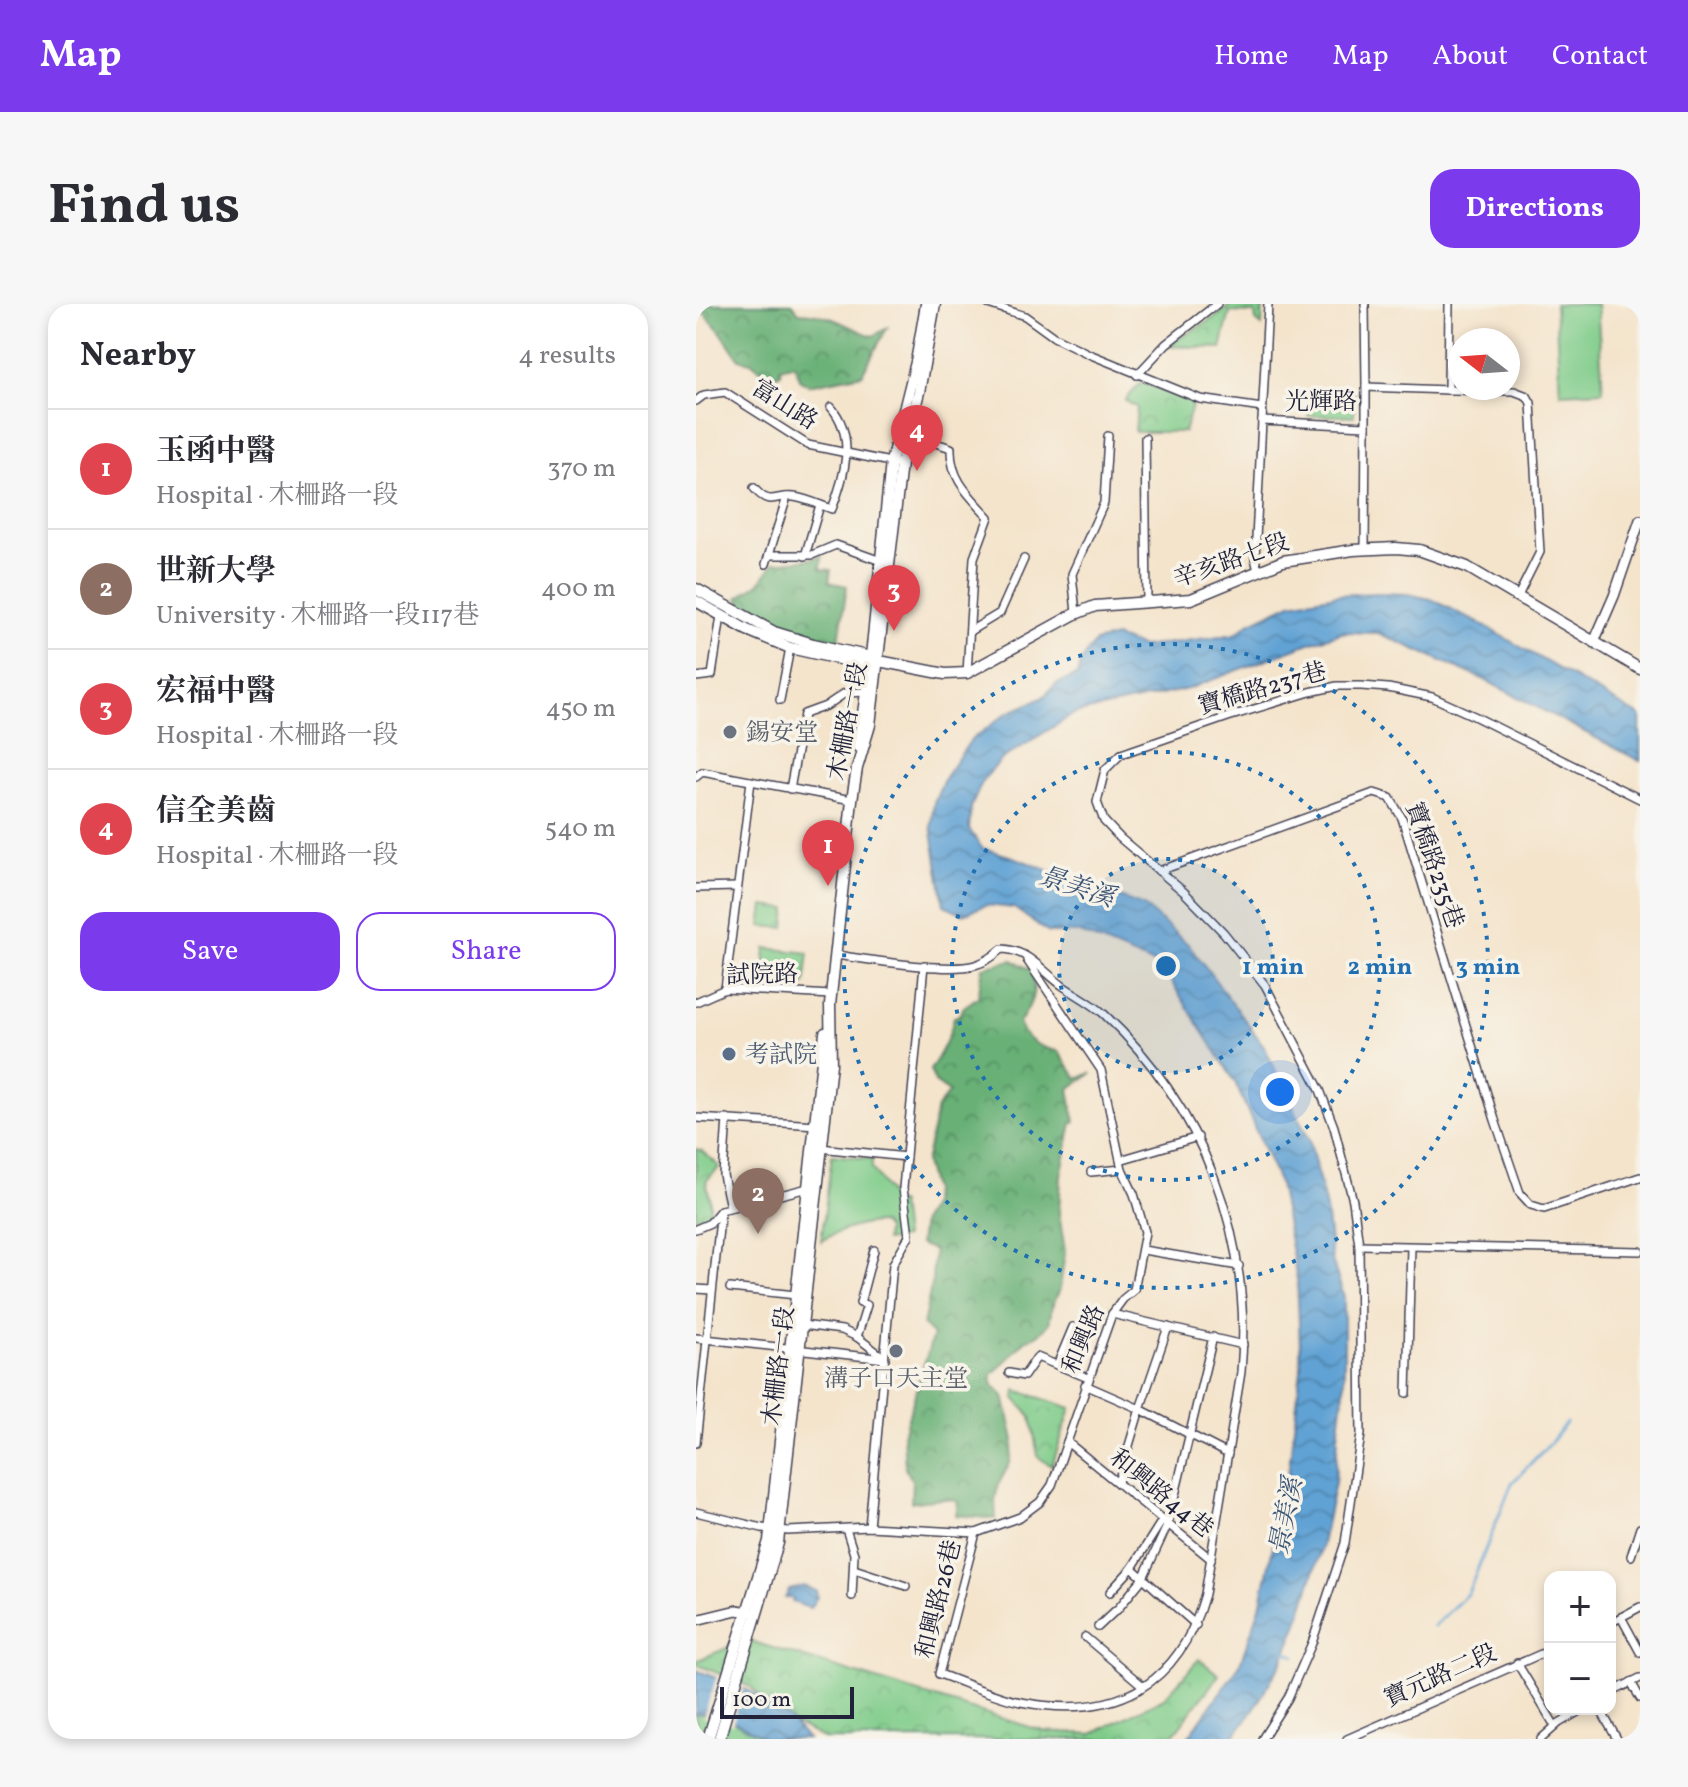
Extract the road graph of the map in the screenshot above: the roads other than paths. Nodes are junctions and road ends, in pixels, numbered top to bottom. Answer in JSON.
{"nodes":[{"id":1,"x":926,"y":304,"type":"edge"},
{"id":2,"x":935,"y":304,"type":"edge"},
{"id":3,"x":988,"y":304,"type":"edge"},
{"id":4,"x":1217,"y":304,"type":"edge"},
{"id":5,"x":1268,"y":304,"type":"edge"},
{"id":6,"x":1365,"y":304,"type":"edge"},
{"id":7,"x":1449,"y":304,"type":"edge"},
{"id":8,"x":1449,"y":328,"type":"edge"},
{"id":9,"x":1137,"y":375,"type":"junction"},
{"id":10,"x":1366,"y":387,"type":"junction"},
{"id":11,"x":1448,"y":390,"type":"edge"},
{"id":12,"x":1520,"y":393,"type":"edge"},
{"id":13,"x":696,"y":401,"type":"edge"},
{"id":14,"x":831,"y":407,"type":"dead end"},
{"id":15,"x":1262,"y":408,"type":"junction"},
{"id":16,"x":1262,"y":421,"type":"junction"},
{"id":17,"x":1366,"y":426,"type":"junction"},
{"id":18,"x":908,"y":434,"type":"junction"},
{"id":19,"x":1108,"y":436,"type":"dead end"},
{"id":20,"x":1145,"y":438,"type":"dead end"},
{"id":21,"x":846,"y":454,"type":"junction"},
{"id":22,"x":896,"y":463,"type":"junction"},
{"id":23,"x":754,"y":488,"type":"dead end"},
{"id":24,"x":787,"y":497,"type":"junction"},
{"id":25,"x":820,"y":505,"type":"junction"},
{"id":26,"x":1640,"y":520,"type":"edge"},
{"id":27,"x":1365,"y":549,"type":"junction"},
{"id":28,"x":769,"y":555,"type":"junction"},
{"id":29,"x":805,"y":556,"type":"junction"},
{"id":30,"x":1024,"y":559,"type":"dead end"},
{"id":31,"x":881,"y":561,"type":"junction"},
{"id":32,"x":766,"y":564,"type":"dead end"},
{"id":33,"x":1258,"y":571,"type":"junction"},
{"id":34,"x":696,"y":589,"type":"edge"},
{"id":35,"x":1518,"y":596,"type":"junction"},
{"id":36,"x":696,"y":601,"type":"edge"},
{"id":37,"x":1147,"y":602,"type":"junction"},
{"id":38,"x":1076,"y":613,"type":"junction"},
{"id":39,"x":721,"y":616,"type":"junction"},
{"id":40,"x":970,"y":631,"type":"junction"},
{"id":41,"x":1594,"y":642,"type":"junction"},
{"id":42,"x":790,"y":648,"type":"junction"},
{"id":43,"x":874,"y":662,"type":"junction"},
{"id":44,"x":1640,"y":669,"type":"edge"},
{"id":45,"x":967,"y":673,"type":"junction"},
{"id":46,"x":696,"y":677,"type":"edge"},
{"id":47,"x":867,"y":692,"type":"junction"},
{"id":48,"x":780,"y":700,"type":"dead end"},
{"id":49,"x":696,"y":777,"type":"edge"},
{"id":50,"x":751,"y":781,"type":"junction"},
{"id":51,"x":790,"y":789,"type":"junction"},
{"id":52,"x":1640,"y":799,"type":"edge"},
{"id":53,"x":851,"y":800,"type":"junction"},
{"id":54,"x":1159,"y":871,"type":"junction"},
{"id":55,"x":737,"y":887,"type":"junction"},
{"id":56,"x":696,"y":888,"type":"edge"},
{"id":57,"x":1021,"y":953,"type":"junction"},
{"id":58,"x":835,"y":955,"type":"junction"},
{"id":59,"x":924,"y":965,"type":"junction"},
{"id":60,"x":725,"y":989,"type":"junction"},
{"id":61,"x":829,"y":994,"type":"junction"},
{"id":62,"x":696,"y":1002,"type":"edge"},
{"id":63,"x":696,"y":1118,"type":"edge"},
{"id":64,"x":727,"y":1119,"type":"junction"},
{"id":65,"x":819,"y":1126,"type":"junction"},
{"id":66,"x":1198,"y":1137,"type":"junction"},
{"id":67,"x":817,"y":1148,"type":"junction"},
{"id":68,"x":906,"y":1157,"type":"junction"},
{"id":69,"x":1121,"y":1165,"type":"junction"},
{"id":70,"x":1091,"y":1172,"type":"dead end"},
{"id":71,"x":1640,"y":1177,"type":"edge"},
{"id":72,"x":813,"y":1187,"type":"junction"},
{"id":73,"x":730,"y":1207,"type":"junction"},
{"id":74,"x":721,"y":1210,"type":"junction"},
{"id":75,"x":696,"y":1229,"type":"edge"},
{"id":76,"x":1359,"y":1245,"type":"junction"},
{"id":77,"x":1411,"y":1247,"type":"junction"},
{"id":78,"x":874,"y":1250,"type":"dead end"},
{"id":79,"x":1143,"y":1250,"type":"junction"},
{"id":80,"x":1640,"y":1251,"type":"edge"},
{"id":81,"x":1239,"y":1266,"type":"junction"},
{"id":82,"x":730,"y":1288,"type":"dead end"},
{"id":83,"x":696,"y":1289,"type":"edge"},
{"id":84,"x":712,"y":1290,"type":"junction"},
{"id":85,"x":796,"y":1295,"type":"junction"},
{"id":86,"x":1112,"y":1314,"type":"junction"},
{"id":87,"x":802,"y":1325,"type":"junction"},
{"id":88,"x":1073,"y":1327,"type":"dead end"},
{"id":89,"x":1168,"y":1327,"type":"junction"},
{"id":90,"x":857,"y":1337,"type":"junction"},
{"id":91,"x":1213,"y":1337,"type":"junction"},
{"id":92,"x":696,"y":1338,"type":"edge"},
{"id":93,"x":707,"y":1339,"type":"junction"},
{"id":94,"x":1243,"y":1345,"type":"junction"},
{"id":95,"x":795,"y":1348,"type":"junction"},
{"id":96,"x":885,"y":1359,"type":"junction"},
{"id":97,"x":1057,"y":1365,"type":"junction"},
{"id":98,"x":1009,"y":1373,"type":"dead end"},
{"id":99,"x":1087,"y":1381,"type":"junction"},
{"id":100,"x":1407,"y":1393,"type":"dead end"},
{"id":101,"x":1140,"y":1409,"type":"junction"},
{"id":102,"x":1190,"y":1435,"type":"junction"},
{"id":103,"x":1067,"y":1442,"type":"junction"},
{"id":104,"x":696,"y":1443,"type":"edge"},
{"id":105,"x":1228,"y":1454,"type":"junction"},
{"id":106,"x":1118,"y":1482,"type":"junction"},
{"id":107,"x":696,"y":1512,"type":"edge"},
{"id":108,"x":1165,"y":1521,"type":"junction"},
{"id":109,"x":869,"y":1527,"type":"junction"},
{"id":110,"x":1640,"y":1528,"type":"edge"},
{"id":111,"x":775,"y":1529,"type":"junction"},
{"id":112,"x":846,"y":1529,"type":"junction"},
{"id":113,"x":976,"y":1533,"type":"junction"},
{"id":114,"x":1631,"y":1556,"type":"dead end"},
{"id":115,"x":1211,"y":1559,"type":"junction"},
{"id":116,"x":1132,"y":1568,"type":"junction"},
{"id":117,"x":854,"y":1569,"type":"junction"},
{"id":118,"x":1143,"y":1578,"type":"junction"},
{"id":119,"x":906,"y":1586,"type":"dead end"},
{"id":120,"x":1110,"y":1592,"type":"dead end"},
{"id":121,"x":852,"y":1596,"type":"dead end"},
{"id":122,"x":1640,"y":1607,"type":"edge"},
{"id":123,"x":752,"y":1612,"type":"junction"},
{"id":124,"x":1621,"y":1617,"type":"junction"},
{"id":125,"x":696,"y":1620,"type":"edge"},
{"id":126,"x":1616,"y":1620,"type":"edge"},
{"id":127,"x":1196,"y":1625,"type":"junction"},
{"id":128,"x":1098,"y":1627,"type":"dead end"},
{"id":129,"x":747,"y":1628,"type":"junction"},
{"id":130,"x":1085,"y":1637,"type":"dead end"},
{"id":131,"x":1544,"y":1652,"type":"edge"},
{"id":132,"x":1640,"y":1652,"type":"edge"},
{"id":133,"x":1517,"y":1663,"type":"junction"},
{"id":134,"x":939,"y":1674,"type":"joint"},
{"id":135,"x":1640,"y":1678,"type":"edge"},
{"id":136,"x":1631,"y":1682,"type":"junction"},
{"id":137,"x":1143,"y":1686,"type":"junction"},
{"id":138,"x":1616,"y":1690,"type":"edge"},
{"id":139,"x":1640,"y":1698,"type":"edge"},
{"id":140,"x":1573,"y":1715,"type":"edge"},
{"id":141,"x":1603,"y":1715,"type":"edge"},
{"id":142,"x":1555,"y":1726,"type":"junction"},
{"id":143,"x":708,"y":1739,"type":"edge"},
{"id":144,"x":719,"y":1739,"type":"edge"},
{"id":145,"x":1262,"y":1739,"type":"edge"},
{"id":146,"x":1347,"y":1739,"type":"edge"},
{"id":147,"x":1541,"y":1739,"type":"edge"},
{"id":148,"x":1617,"y":1739,"type":"edge"}],
"edges":[{"from":1,"to":22,"type":"main road","name":"木柵路一段"},
{"from":2,"to":18,"type":"main road","name":"木柵路一段"},
{"from":3,"to":9,"type":"street","name":"光輝路"},
{"from":4,"to":9,"type":"street"},
{"from":5,"to":15,"type":"street"},
{"from":6,"to":10,"type":"street"},
{"from":7,"to":8,"type":"street"},
{"from":9,"to":15,"type":"street","name":"光輝路"},
{"from":10,"to":11,"type":"street","name":"光輝路"},
{"from":10,"to":17,"type":"street","name":"光輝路"},
{"from":12,"to":35,"type":"street","name":"光輝路"},
{"from":13,"to":21,"type":"street","name":"富山路"},
{"from":14,"to":21,"type":"street"},
{"from":15,"to":16,"type":"street"},
{"from":16,"to":17,"type":"street","name":"光輝路"},
{"from":16,"to":33,"type":"street","name":"光輝路"},
{"from":17,"to":27,"type":"street"},
{"from":18,"to":22,"type":"main road","name":"木柵路一段"},
{"from":18,"to":40,"type":"street"},
{"from":19,"to":38,"type":"street"},
{"from":20,"to":37,"type":"street"},
{"from":21,"to":22,"type":"street","name":"富山路"},
{"from":21,"to":25,"type":"street"},
{"from":22,"to":31,"type":"main road","name":"木柵路一段"},
{"from":22,"to":43,"type":"main road","name":"木柵路一段"},
{"from":23,"to":24,"type":"street"},
{"from":24,"to":25,"type":"street"},
{"from":24,"to":28,"type":"street"},
{"from":25,"to":29,"type":"street"},
{"from":26,"to":41,"type":"street"},
{"from":27,"to":33,"type":"main road","name":"辛亥路七段"},
{"from":27,"to":35,"type":"main road","name":"辛亥路七段"},
{"from":28,"to":29,"type":"street"},
{"from":28,"to":32,"type":"street"},
{"from":29,"to":31,"type":"street"},
{"from":30,"to":40,"type":"street"},
{"from":31,"to":43,"type":"main road","name":"木柵路一段"},
{"from":33,"to":37,"type":"main road","name":"辛亥路七段"},
{"from":34,"to":43,"type":"main road"},
{"from":35,"to":41,"type":"main road","name":"辛亥路七段"},
{"from":36,"to":39,"type":"main road"},
{"from":37,"to":38,"type":"main road","name":"辛亥路七段"},
{"from":38,"to":45,"type":"main road","name":"辛亥路七段"},
{"from":39,"to":42,"type":"main road"},
{"from":39,"to":46,"type":"street"},
{"from":40,"to":45,"type":"street"},
{"from":41,"to":44,"type":"main road","name":"辛亥路七段"},
{"from":42,"to":43,"type":"main road"},
{"from":42,"to":48,"type":"street"},
{"from":43,"to":45,"type":"main road"},
{"from":43,"to":47,"type":"main road","name":"木柵路一段"},
{"from":43,"to":53,"type":"main road","name":"木柵路一段"},
{"from":47,"to":51,"type":"street"},
{"from":47,"to":53,"type":"main road","name":"木柵路一段"},
{"from":49,"to":50,"type":"street"},
{"from":50,"to":51,"type":"street"},
{"from":50,"to":55,"type":"street"},
{"from":51,"to":53,"type":"street"},
{"from":52,"to":54,"type":"street","name":"寶橋路237巷"},
{"from":53,"to":58,"type":"main road","name":"木柵路一段"},
{"from":53,"to":61,"type":"main road","name":"木柵路一段"},
{"from":54,"to":71,"type":"street","name":"寶橋路235巷"},
{"from":54,"to":76,"type":"street","name":"寶橋路237巷"},
{"from":55,"to":56,"type":"street"},
{"from":55,"to":60,"type":"street"},
{"from":57,"to":59,"type":"street"},
{"from":57,"to":66,"type":"street"},
{"from":57,"to":69,"type":"street","name":"和興路"},
{"from":58,"to":59,"type":"street"},
{"from":58,"to":61,"type":"main road","name":"木柵路一段"},
{"from":59,"to":68,"type":"street"},
{"from":60,"to":61,"type":"street","name":"試院路"},
{"from":60,"to":62,"type":"street","name":"試院路"},
{"from":61,"to":65,"type":"main road","name":"木柵路一段"},
{"from":63,"to":64,"type":"street"},
{"from":64,"to":65,"type":"street"},
{"from":64,"to":73,"type":"street"},
{"from":65,"to":67,"type":"main road","name":"木柵路一段"},
{"from":66,"to":69,"type":"street"},
{"from":66,"to":81,"type":"street"},
{"from":67,"to":68,"type":"street"},
{"from":67,"to":72,"type":"main road","name":"木柵路一段"},
{"from":68,"to":96,"type":"street"},
{"from":69,"to":70,"type":"street"},
{"from":69,"to":79,"type":"street","name":"和興路"},
{"from":72,"to":73,"type":"street"},
{"from":72,"to":85,"type":"main road","name":"木柵路一段"},
{"from":72,"to":87,"type":"main road","name":"木柵路一段"},
{"from":73,"to":74,"type":"street"},
{"from":74,"to":75,"type":"street"},
{"from":74,"to":84,"type":"street"},
{"from":76,"to":77,"type":"street"},
{"from":76,"to":145,"type":"street","name":"寶橋路237巷"},
{"from":77,"to":80,"type":"street"},
{"from":77,"to":100,"type":"street"},
{"from":78,"to":90,"type":"street"},
{"from":79,"to":81,"type":"street"},
{"from":79,"to":86,"type":"street","name":"和興路"},
{"from":81,"to":94,"type":"street"},
{"from":82,"to":85,"type":"street"},
{"from":83,"to":84,"type":"street"},
{"from":84,"to":93,"type":"street"},
{"from":85,"to":95,"type":"main road","name":"木柵路一段"},
{"from":86,"to":89,"type":"street"},
{"from":86,"to":99,"type":"street","name":"和興路"},
{"from":87,"to":90,"type":"street"},
{"from":87,"to":95,"type":"main road","name":"木柵路一段"},
{"from":88,"to":97,"type":"street"},
{"from":89,"to":91,"type":"street"},
{"from":89,"to":101,"type":"street"},
{"from":90,"to":96,"type":"street"},
{"from":91,"to":94,"type":"street"},
{"from":91,"to":102,"type":"street"},
{"from":92,"to":93,"type":"street"},
{"from":93,"to":95,"type":"street"},
{"from":93,"to":104,"type":"street"},
{"from":94,"to":105,"type":"street"},
{"from":95,"to":96,"type":"street"},
{"from":95,"to":111,"type":"main road","name":"木柵路一段"},
{"from":96,"to":109,"type":"street"},
{"from":97,"to":98,"type":"street"},
{"from":97,"to":99,"type":"street"},
{"from":99,"to":101,"type":"street"},
{"from":99,"to":103,"type":"street","name":"和興路"},
{"from":101,"to":102,"type":"street"},
{"from":101,"to":106,"type":"street"},
{"from":102,"to":105,"type":"street"},
{"from":102,"to":108,"type":"street"},
{"from":103,"to":106,"type":"street","name":"和興路44巷"},
{"from":103,"to":113,"type":"street","name":"和興路"},
{"from":105,"to":115,"type":"street"},
{"from":106,"to":108,"type":"street","name":"和興路44巷"},
{"from":107,"to":111,"type":"street","name":"和興路"},
{"from":108,"to":115,"type":"street","name":"和興路44巷"},
{"from":108,"to":116,"type":"street"},
{"from":108,"to":118,"type":"street"},
{"from":109,"to":112,"type":"street","name":"和興路"},
{"from":109,"to":113,"type":"street","name":"和興路"},
{"from":110,"to":114,"type":"street"},
{"from":111,"to":112,"type":"street","name":"和興路"},
{"from":111,"to":123,"type":"main road","name":"木柵路一段"},
{"from":112,"to":117,"type":"street"},
{"from":113,"to":134,"type":"street","name":"和興路26巷"},
{"from":115,"to":127,"type":"street","name":"和興路44巷"},
{"from":116,"to":118,"type":"street"},
{"from":116,"to":120,"type":"street"},
{"from":117,"to":119,"type":"street"},
{"from":117,"to":121,"type":"street"},
{"from":118,"to":127,"type":"street"},
{"from":118,"to":128,"type":"street"},
{"from":122,"to":124,"type":"street"},
{"from":123,"to":125,"type":"street"},
{"from":123,"to":129,"type":"main road","name":"木柵路一段"},
{"from":124,"to":126,"type":"street"},
{"from":124,"to":132,"type":"street"},
{"from":127,"to":137,"type":"street","name":"和興路44巷"},
{"from":129,"to":143,"type":"main road"},
{"from":129,"to":144,"type":"main road"},
{"from":130,"to":137,"type":"street"},
{"from":131,"to":133,"type":"street","name":"寶元路二段"},
{"from":133,"to":142,"type":"street"},
{"from":133,"to":146,"type":"street","name":"寶元路二段"},
{"from":134,"to":137,"type":"street","name":"和興路44巷"},
{"from":135,"to":136,"type":"street"},
{"from":136,"to":138,"type":"street"},
{"from":136,"to":139,"type":"street"},
{"from":140,"to":142,"type":"street"},
{"from":141,"to":148,"type":"street"},
{"from":142,"to":147,"type":"street"}]}
